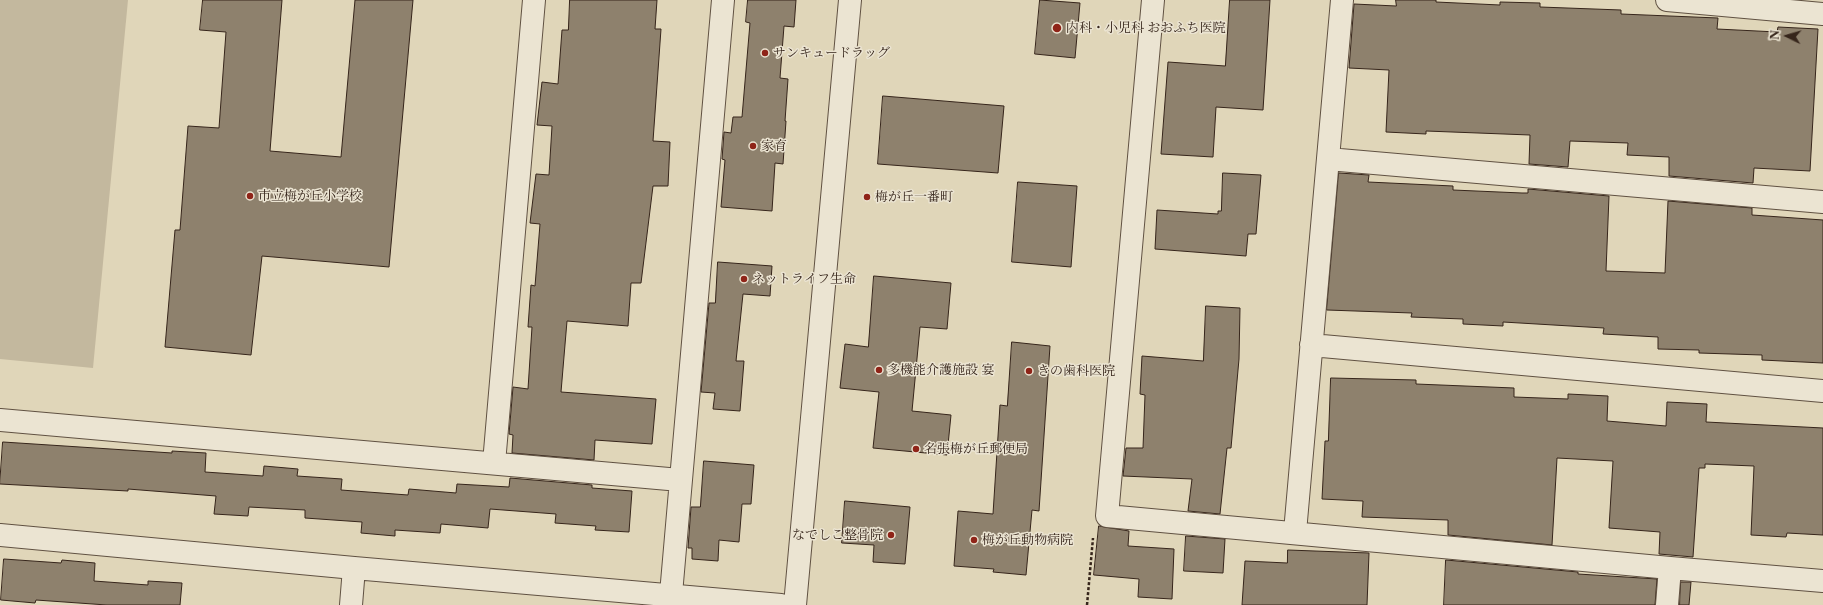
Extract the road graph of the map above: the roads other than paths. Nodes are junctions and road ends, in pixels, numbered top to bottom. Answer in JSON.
{"nodes":[{"id":1,"x":534,"y":0,"type":"edge"},
{"id":2,"x":723,"y":0,"type":"edge"},
{"id":3,"x":850,"y":0,"type":"edge"},
{"id":4,"x":1153,"y":0,"type":"edge"},
{"id":5,"x":1342,"y":0,"type":"edge"},
{"id":6,"x":1667,"y":0,"type":"edge"},
{"id":7,"x":1823,"y":14,"type":"edge"},
{"id":8,"x":1328,"y":159,"type":"junction"},
{"id":9,"x":1823,"y":202,"type":"edge"},
{"id":10,"x":1311,"y":345,"type":"junction"},
{"id":11,"x":1823,"y":391,"type":"edge"},
{"id":12,"x":0,"y":420,"type":"edge"},
{"id":13,"x":494,"y":463,"type":"junction"},
{"id":14,"x":680,"y":480,"type":"junction"},
{"id":15,"x":1295,"y":532,"type":"junction"},
{"id":16,"x":0,"y":535,"type":"edge"},
{"id":17,"x":354,"y":568,"type":"junction"},
{"id":18,"x":1670,"y":568,"type":"junction"},
{"id":19,"x":1823,"y":581,"type":"edge"},
{"id":20,"x":670,"y":594,"type":"junction"},
{"id":21,"x":351,"y":605,"type":"edge"},
{"id":22,"x":781,"y":605,"type":"edge"},
{"id":23,"x":795,"y":605,"type":"edge"},
{"id":24,"x":1667,"y":605,"type":"edge"}],
"edges":[{"from":1,"to":13,"type":"street"},
{"from":2,"to":14,"type":"street"},
{"from":3,"to":23,"type":"street"},
{"from":4,"to":15,"type":"street"},
{"from":5,"to":8,"type":"street"},
{"from":6,"to":7,"type":"street"},
{"from":8,"to":9,"type":"street"},
{"from":8,"to":10,"type":"street"},
{"from":10,"to":11,"type":"street"},
{"from":10,"to":15,"type":"street"},
{"from":12,"to":13,"type":"street"},
{"from":13,"to":14,"type":"street"},
{"from":14,"to":20,"type":"street"},
{"from":15,"to":18,"type":"street"},
{"from":16,"to":17,"type":"street"},
{"from":17,"to":20,"type":"street"},
{"from":17,"to":21,"type":"street"},
{"from":18,"to":19,"type":"street"},
{"from":18,"to":24,"type":"street"},
{"from":20,"to":22,"type":"street"}]}
